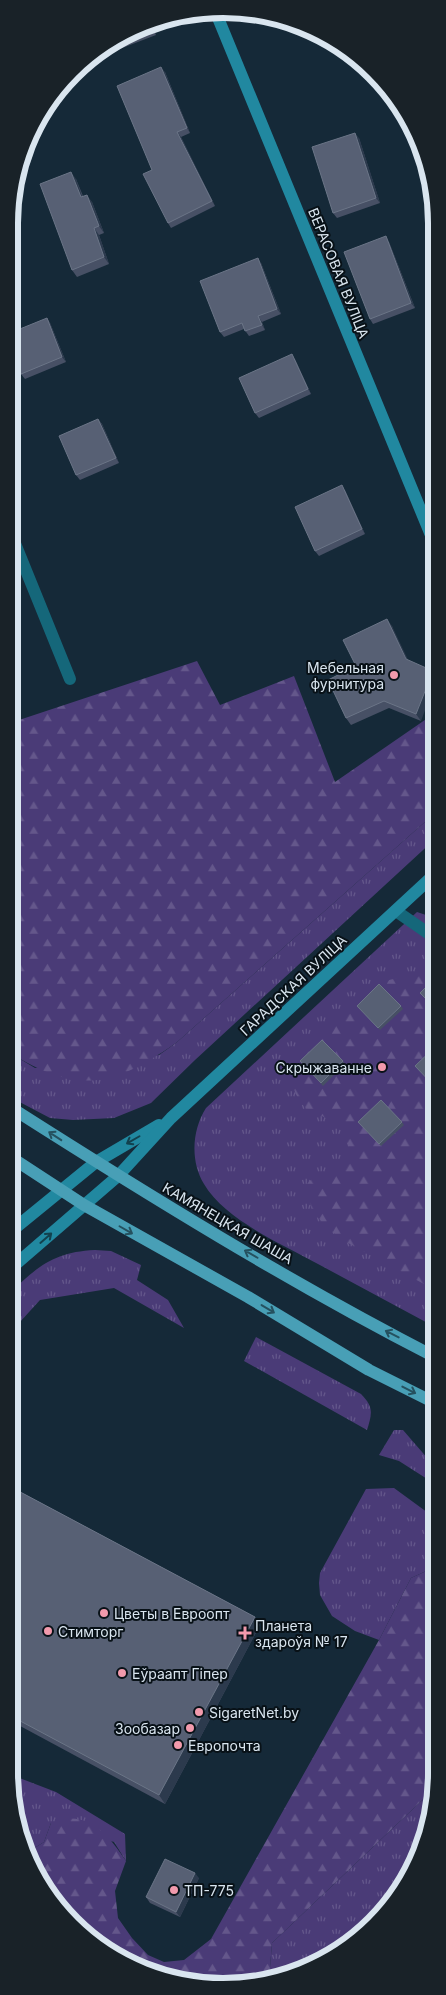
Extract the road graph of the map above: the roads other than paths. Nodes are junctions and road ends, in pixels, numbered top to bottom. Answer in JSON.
{"nodes":[{"id":1,"x":218,"y":18,"type":"edge"},
{"id":2,"x":428,"y":528,"type":"edge"},
{"id":3,"x":18,"y":551,"type":"edge"},
{"id":4,"x":70,"y":679,"type":"dead end"},
{"id":5,"x":428,"y":881,"type":"edge"},
{"id":6,"x":396,"y":911,"type":"junction"},
{"id":7,"x":428,"y":933,"type":"edge"},
{"id":8,"x":18,"y":1112,"type":"edge"},
{"id":9,"x":171,"y":1118,"type":"junction"},
{"id":10,"x":18,"y":1161,"type":"edge"},
{"id":11,"x":96,"y":1162,"type":"junction"},
{"id":12,"x":118,"y":1176,"type":"junction"},
{"id":13,"x":61,"y":1189,"type":"junction"},
{"id":14,"x":84,"y":1206,"type":"junction"},
{"id":15,"x":18,"y":1225,"type":"edge"},
{"id":16,"x":18,"y":1262,"type":"edge"},
{"id":17,"x":428,"y":1352,"type":"edge"},
{"id":18,"x":428,"y":1400,"type":"edge"}],
"edges":[{"from":1,"to":2,"type":"main road","name":"ВЕРАСОВАЯ ВУЛІЦА"},
{"from":3,"to":4,"type":"street"},
{"from":5,"to":6,"type":"main road","name":"ГАРАДСКАЯ ВУЛІЦА"},
{"from":6,"to":7,"type":"street"},
{"from":6,"to":9,"type":"main road","name":"ГАРАДСКАЯ ВУЛІЦА"},
{"from":11,"to":8,"type":"main road","name":"КАМЯНЕЦКАЯ ШАША","one_way":true},
{"from":9,"to":11,"type":"main road","name":"ГАРАДСКАЯ ВУЛІЦА","one_way":true},
{"from":9,"to":12,"type":"main road","name":"ГАРАДСКАЯ ВУЛІЦА"},
{"from":10,"to":13,"type":"main road"},
{"from":11,"to":12,"type":"main road","name":"КАМЯНЕЦКАЯ ШАША"},
{"from":11,"to":13,"type":"main road","name":"ГАРАДСКАЯ ВУЛІЦА"},
{"from":12,"to":14,"type":"main road","name":"ГАРАДСКАЯ ВУЛІЦА"},
{"from":17,"to":12,"type":"main road","name":"КАМЯНЕЦКАЯ ШАША","one_way":true},
{"from":13,"to":14,"type":"main road"},
{"from":13,"to":15,"type":"main road","name":"ГАРАДСКАЯ ВУЛІЦА"},
{"from":16,"to":14,"type":"main road","name":"ГАРАДСКАЯ ВУЛІЦА","one_way":true},
{"from":14,"to":18,"type":"main road","one_way":true}]}
